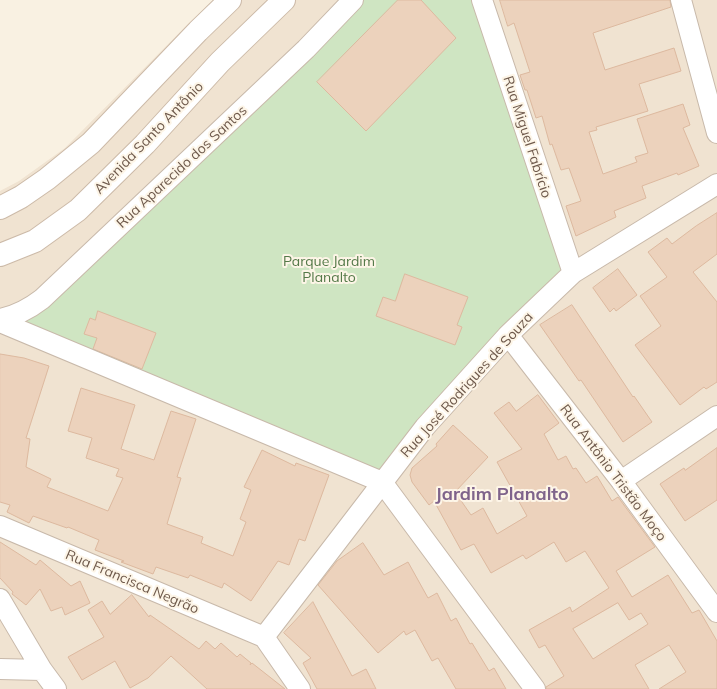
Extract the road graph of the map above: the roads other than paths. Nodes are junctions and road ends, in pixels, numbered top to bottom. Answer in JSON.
{"nodes":[{"id":1,"x":230,"y":0,"type":"edge"},
{"id":2,"x":284,"y":0,"type":"edge"},
{"id":3,"x":353,"y":0,"type":"edge"},
{"id":4,"x":482,"y":0,"type":"edge"},
{"id":5,"x":681,"y":0,"type":"edge"},
{"id":6,"x":717,"y":133,"type":"edge"},
{"id":7,"x":717,"y":184,"type":"edge"},
{"id":8,"x":0,"y":208,"type":"edge"},
{"id":9,"x":0,"y":255,"type":"edge"},
{"id":10,"x":573,"y":273,"type":"junction"},
{"id":11,"x":0,"y":320,"type":"edge"},
{"id":12,"x":508,"y":335,"type":"junction"},
{"id":13,"x":717,"y":416,"type":"edge"},
{"id":14,"x":621,"y":481,"type":"junction"},
{"id":15,"x":382,"y":482,"type":"junction"},
{"id":16,"x":0,"y":526,"type":"edge"},
{"id":17,"x":0,"y":599,"type":"edge"},
{"id":18,"x":717,"y":612,"type":"edge"},
{"id":19,"x":264,"y":638,"type":"junction"},
{"id":20,"x":0,"y":669,"type":"edge"},
{"id":21,"x":42,"y":670,"type":"junction"},
{"id":22,"x":56,"y":689,"type":"edge"},
{"id":23,"x":300,"y":689,"type":"edge"},
{"id":24,"x":535,"y":689,"type":"edge"}],
"edges":[{"from":1,"to":8,"type":"street"},
{"from":2,"to":9,"type":"street","name":"Avenida Santo Antônio"},
{"from":3,"to":11,"type":"street","name":"Rua Aparecido dos Santos"},
{"from":4,"to":10,"type":"street","name":"Rua Miguel Fabrício"},
{"from":5,"to":6,"type":"street"},
{"from":7,"to":10,"type":"street","name":"Rua José Rodrigues de Souza"},
{"from":10,"to":12,"type":"street","name":"Rua José Rodrigues de Souza"},
{"from":11,"to":15,"type":"street","name":"Rua Aparecido dos Santos"},
{"from":12,"to":14,"type":"street","name":"Rua Antônio Tristão Moço"},
{"from":12,"to":15,"type":"street","name":"Rua José Rodrigues de Souza"},
{"from":13,"to":14,"type":"street"},
{"from":14,"to":18,"type":"street","name":"Rua Antônio Tristão Moço"},
{"from":15,"to":19,"type":"street","name":"Rua José Rodrigues de Souza"},
{"from":15,"to":24,"type":"street"},
{"from":16,"to":19,"type":"street","name":"Rua Francisca Negrão"},
{"from":17,"to":21,"type":"street"},
{"from":19,"to":23,"type":"street"},
{"from":20,"to":21,"type":"street"},
{"from":21,"to":22,"type":"street"}]}
